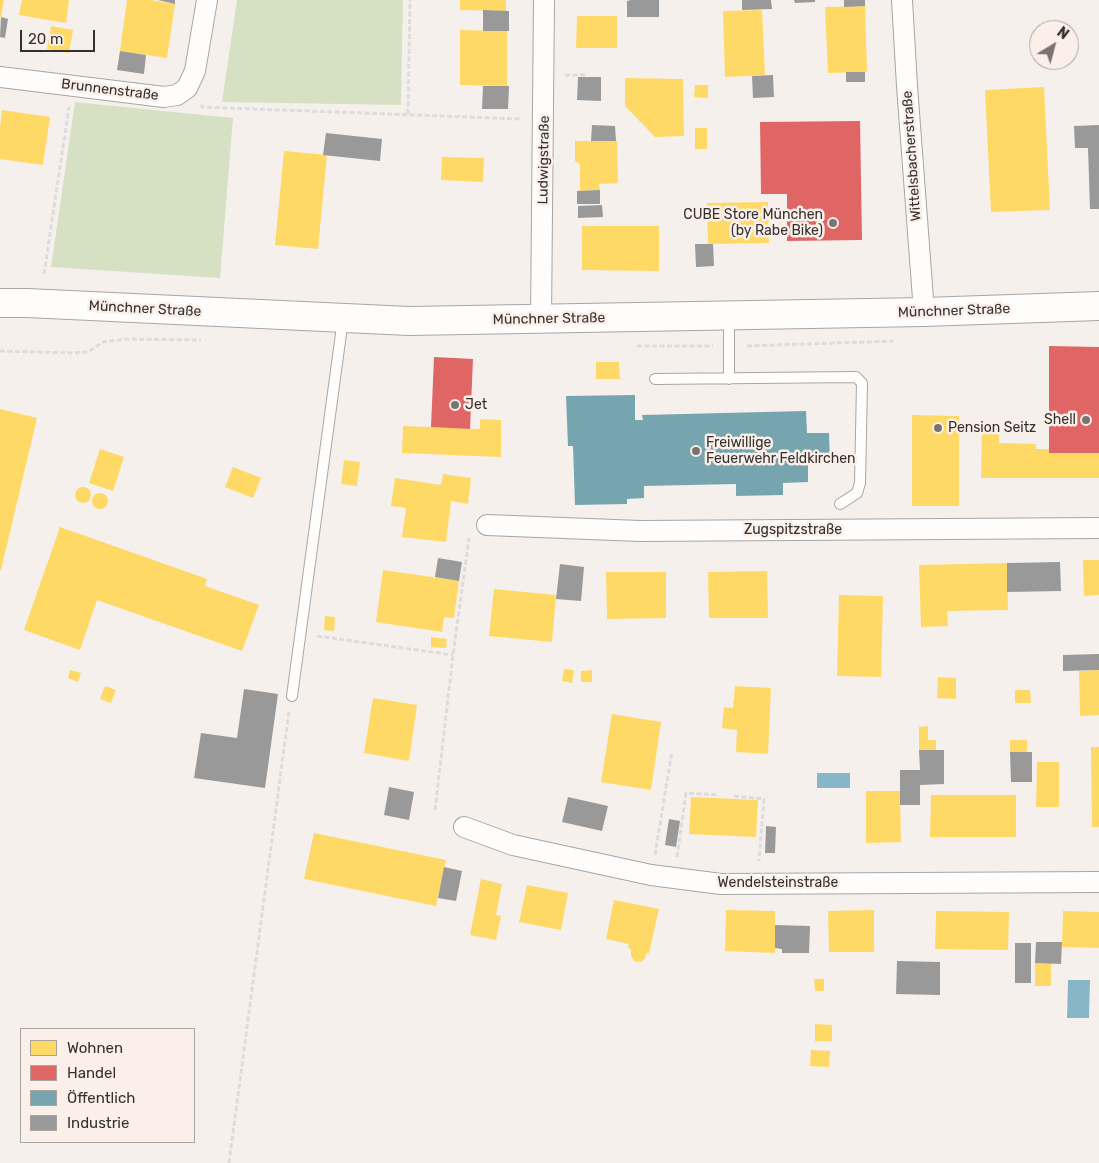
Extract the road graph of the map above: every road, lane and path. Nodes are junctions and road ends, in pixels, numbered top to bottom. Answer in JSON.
{"nodes":[{"id":1,"x":206,"y":0,"type":"edge"},
{"id":2,"x":410,"y":0,"type":"edge"},
{"id":3,"x":544,"y":0,"type":"edge"},
{"id":4,"x":902,"y":0,"type":"edge"},
{"id":5,"x":0,"y":77,"type":"edge"},
{"id":6,"x":72,"y":85,"type":"junction"},
{"id":7,"x":187,"y":88,"type":"junction"},
{"id":8,"x":408,"y":114,"type":"junction"},
{"id":9,"x":544,"y":120,"type":"junction"},
{"id":10,"x":44,"y":274,"type":"dead end"},
{"id":11,"x":0,"y":303,"type":"edge"},
{"id":12,"x":1099,"y":306,"type":"edge"},
{"id":13,"x":924,"y":312,"type":"junction"},
{"id":14,"x":729,"y":316,"type":"junction"},
{"id":15,"x":343,"y":318,"type":"junction"},
{"id":16,"x":542,"y":319,"type":"junction"},
{"id":17,"x":0,"y":350,"type":"edge"},
{"id":18,"x":73,"y":353,"type":"dead end"},
{"id":19,"x":655,"y":379,"type":"dead end"},
{"id":20,"x":729,"y":379,"type":"junction"},
{"id":21,"x":840,"y":504,"type":"dead end"},
{"id":22,"x":486,"y":525,"type":"dead end"},
{"id":23,"x":1099,"y":528,"type":"edge"},
{"id":24,"x":469,"y":538,"type":"dead end"},
{"id":25,"x":300,"y":634,"type":"junction"},
{"id":26,"x":453,"y":655,"type":"junction"},
{"id":27,"x":292,"y":696,"type":"joint"},
{"id":28,"x":672,"y":751,"type":"dead end"},
{"id":29,"x":719,"y":795,"type":"dead end"},
{"id":30,"x":734,"y":796,"type":"dead end"},
{"id":31,"x":435,"y":810,"type":"dead end"},
{"id":32,"x":464,"y":827,"type":"dead end"},
{"id":33,"x":652,"y":875,"type":"junction"},
{"id":34,"x":674,"y":879,"type":"junction"},
{"id":35,"x":1099,"y":882,"type":"edge"},
{"id":36,"x":757,"y":884,"type":"junction"},
{"id":37,"x":229,"y":1163,"type":"edge"}],
"edges":[{"from":1,"to":7,"type":"street"},
{"from":2,"to":8,"type":"path"},
{"from":3,"to":9,"type":"street","name":"Ludwigstraße"},
{"from":4,"to":13,"type":"street","name":"Wittelsbacherstraße"},
{"from":5,"to":6,"type":"street","name":"Brunnenstraße"},
{"from":6,"to":7,"type":"street","name":"Brunnenstraße"},
{"from":6,"to":10,"type":"path"},
{"from":7,"to":8,"type":"path"},
{"from":8,"to":9,"type":"path"},
{"from":9,"to":16,"type":"street","name":"Ludwigstraße"},
{"from":11,"to":15,"type":"street","name":"Münchner Straße"},
{"from":12,"to":13,"type":"street","name":"Münchner Straße"},
{"from":13,"to":14,"type":"street","name":"Münchner Straße"},
{"from":14,"to":16,"type":"street","name":"Münchner Straße"},
{"from":14,"to":20,"type":"lane"},
{"from":15,"to":16,"type":"street","name":"Münchner Straße"},
{"from":15,"to":25,"type":"lane"},
{"from":17,"to":18,"type":"path"},
{"from":19,"to":20,"type":"lane"},
{"from":20,"to":21,"type":"lane"},
{"from":22,"to":23,"type":"street","name":"Zugspitzstraße"},
{"from":24,"to":26,"type":"path"},
{"from":25,"to":26,"type":"path"},
{"from":25,"to":27,"type":"lane"},
{"from":26,"to":31,"type":"path"},
{"from":27,"to":37,"type":"path"},
{"from":28,"to":33,"type":"path"},
{"from":29,"to":34,"type":"path"},
{"from":30,"to":36,"type":"path"},
{"from":32,"to":33,"type":"street","name":"Wendelsteinstraße"},
{"from":33,"to":34,"type":"street","name":"Wendelsteinstraße"},
{"from":34,"to":36,"type":"street","name":"Wendelsteinstraße"},
{"from":35,"to":36,"type":"street","name":"Wendelsteinstraße"}]}
